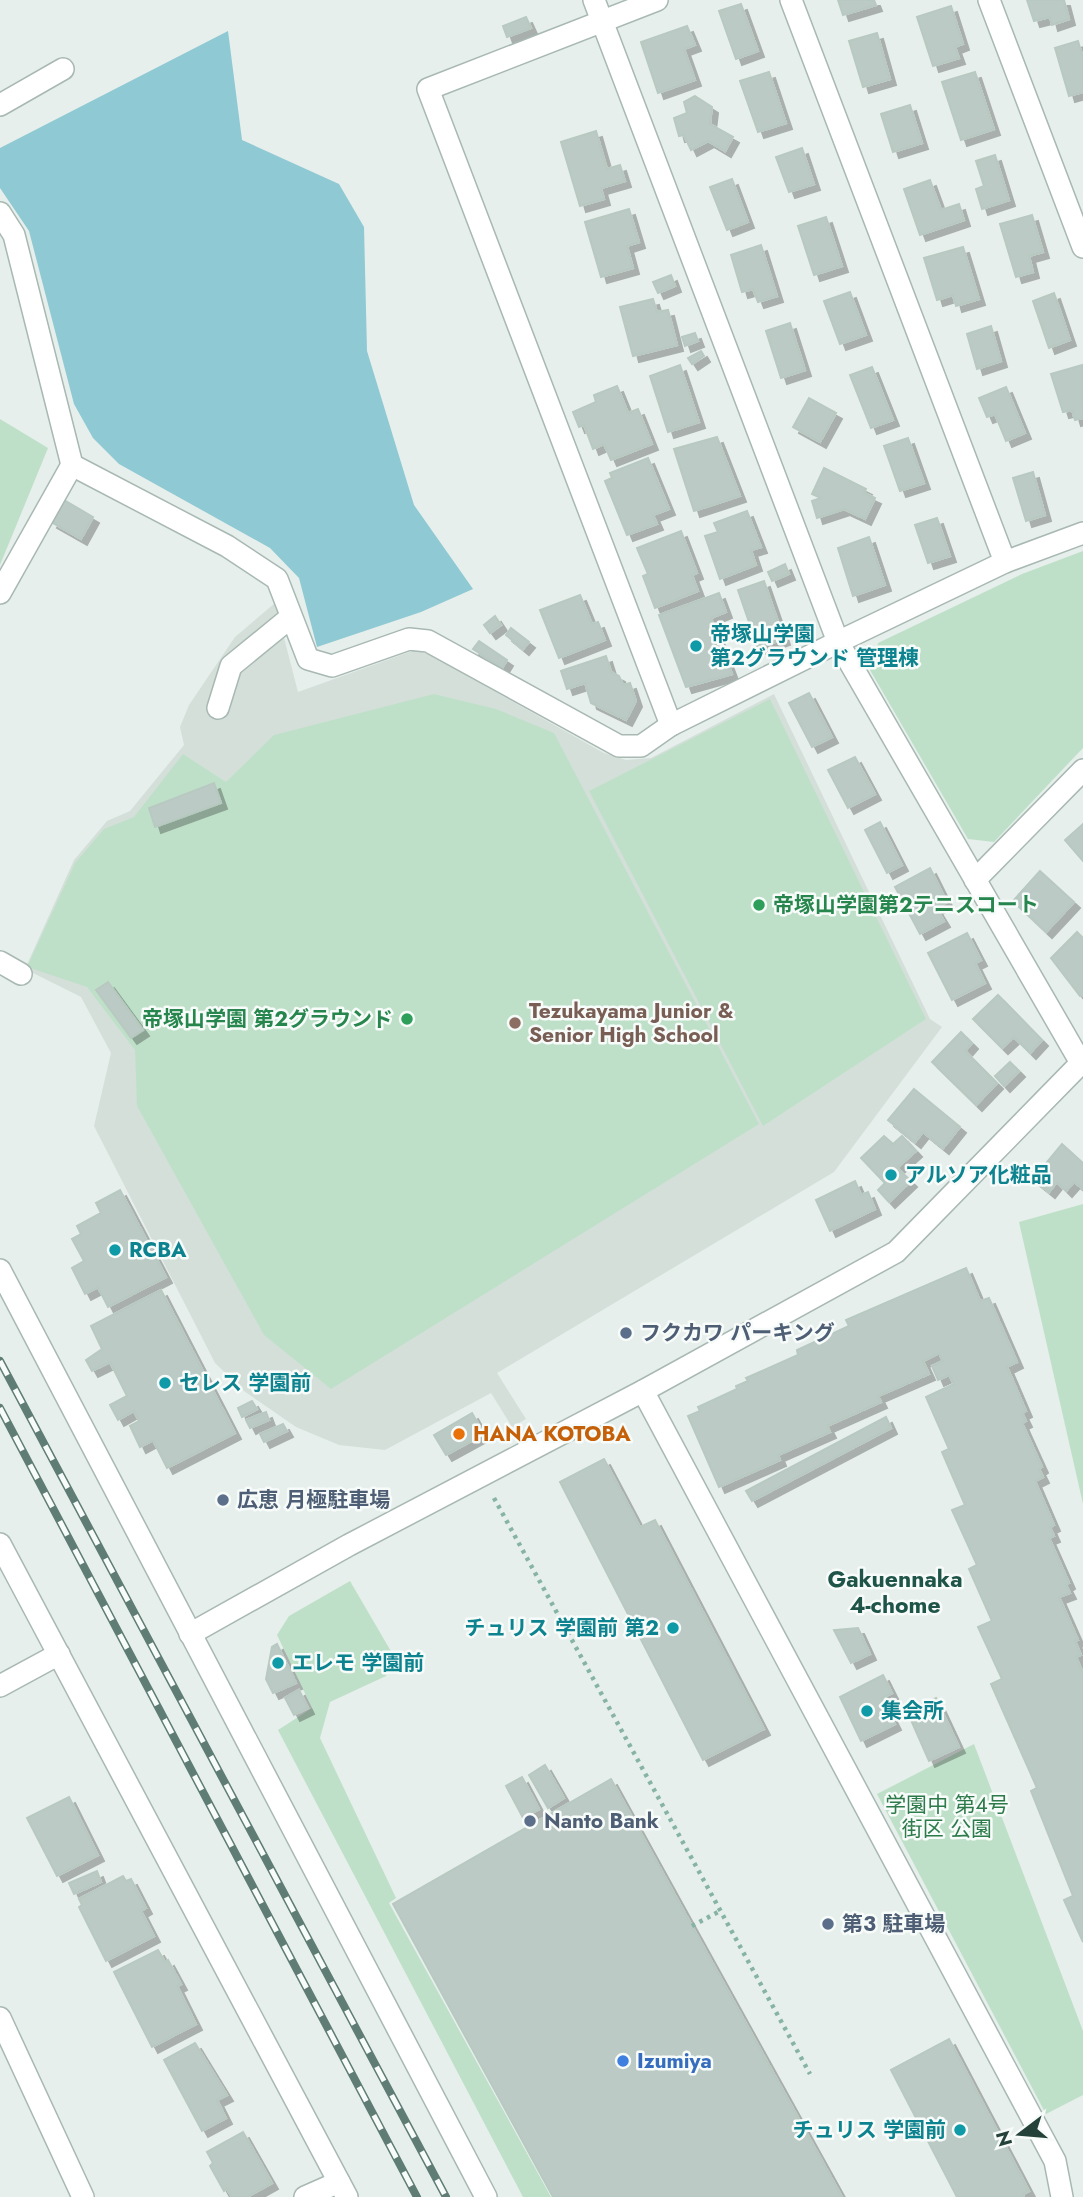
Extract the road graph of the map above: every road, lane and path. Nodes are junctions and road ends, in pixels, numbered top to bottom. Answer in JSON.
{"nodes":[{"id":1,"x":657,"y":0,"type":"edge"},
{"id":2,"x":790,"y":0,"type":"edge"},
{"id":3,"x":989,"y":0,"type":"edge"},
{"id":4,"x":598,"y":10,"type":"edge"},
{"id":5,"x":63,"y":69,"type":"dead end"},
{"id":6,"x":0,"y":105,"type":"edge"},
{"id":7,"x":0,"y":213,"type":"edge"},
{"id":8,"x":1083,"y":247,"type":"edge"},
{"id":9,"x":72,"y":465,"type":"junction"},
{"id":10,"x":1083,"y":533,"type":"edge"},
{"id":11,"x":1005,"y":562,"type":"junction"},
{"id":12,"x":0,"y":593,"type":"edge"},
{"id":13,"x":291,"y":617,"type":"junction"},
{"id":14,"x":838,"y":642,"type":"junction"},
{"id":15,"x":218,"y":708,"type":"dead end"},
{"id":16,"x":671,"y":725,"type":"junction"},
{"id":17,"x":1083,"y":769,"type":"edge"},
{"id":18,"x":975,"y":880,"type":"junction"},
{"id":19,"x":0,"y":962,"type":"edge"},
{"id":20,"x":20,"y":974,"type":"dead end"},
{"id":21,"x":1082,"y":1062,"type":"edge"},
{"id":22,"x":0,"y":1270,"type":"edge"},
{"id":23,"x":643,"y":1391,"type":"junction"},
{"id":24,"x":482,"y":1475,"type":"junction"},
{"id":25,"x":0,"y":1544,"type":"edge"},
{"id":26,"x":190,"y":1634,"type":"junction"},
{"id":27,"x":59,"y":1654,"type":"junction"},
{"id":28,"x":0,"y":1686,"type":"edge"},
{"id":29,"x":722,"y":1910,"type":"junction"},
{"id":30,"x":692,"y":1926,"type":"dead end"},
{"id":31,"x":1,"y":2022,"type":"edge"},
{"id":32,"x":810,"y":2074,"type":"dead end"},
{"id":33,"x":343,"y":2189,"type":"edge"},
{"id":34,"x":83,"y":2197,"type":"edge"},
{"id":35,"x":305,"y":2197,"type":"edge"},
{"id":36,"x":486,"y":2197,"type":"edge"},
{"id":37,"x":1062,"y":2197,"type":"edge"}],
"edges":[{"from":1,"to":4,"type":"street"},
{"from":2,"to":11,"type":"street"},
{"from":3,"to":8,"type":"street"},
{"from":4,"to":14,"type":"street"},
{"from":4,"to":16,"type":"street"},
{"from":5,"to":6,"type":"street"},
{"from":7,"to":9,"type":"street"},
{"from":9,"to":12,"type":"street"},
{"from":9,"to":13,"type":"street"},
{"from":10,"to":11,"type":"street"},
{"from":11,"to":14,"type":"street"},
{"from":13,"to":15,"type":"street"},
{"from":13,"to":16,"type":"street"},
{"from":14,"to":16,"type":"street"},
{"from":14,"to":18,"type":"street"},
{"from":17,"to":18,"type":"street"},
{"from":18,"to":21,"type":"street"},
{"from":19,"to":20,"type":"street"},
{"from":21,"to":23,"type":"street"},
{"from":22,"to":26,"type":"street"},
{"from":23,"to":24,"type":"street"},
{"from":23,"to":37,"type":"street"},
{"from":24,"to":26,"type":"street"},
{"from":24,"to":29,"type":"path"},
{"from":25,"to":27,"type":"street"},
{"from":26,"to":36,"type":"street"},
{"from":27,"to":28,"type":"street"},
{"from":27,"to":33,"type":"street"},
{"from":29,"to":30,"type":"path"},
{"from":29,"to":32,"type":"path"},
{"from":31,"to":34,"type":"street"},
{"from":33,"to":35,"type":"street"}]}
